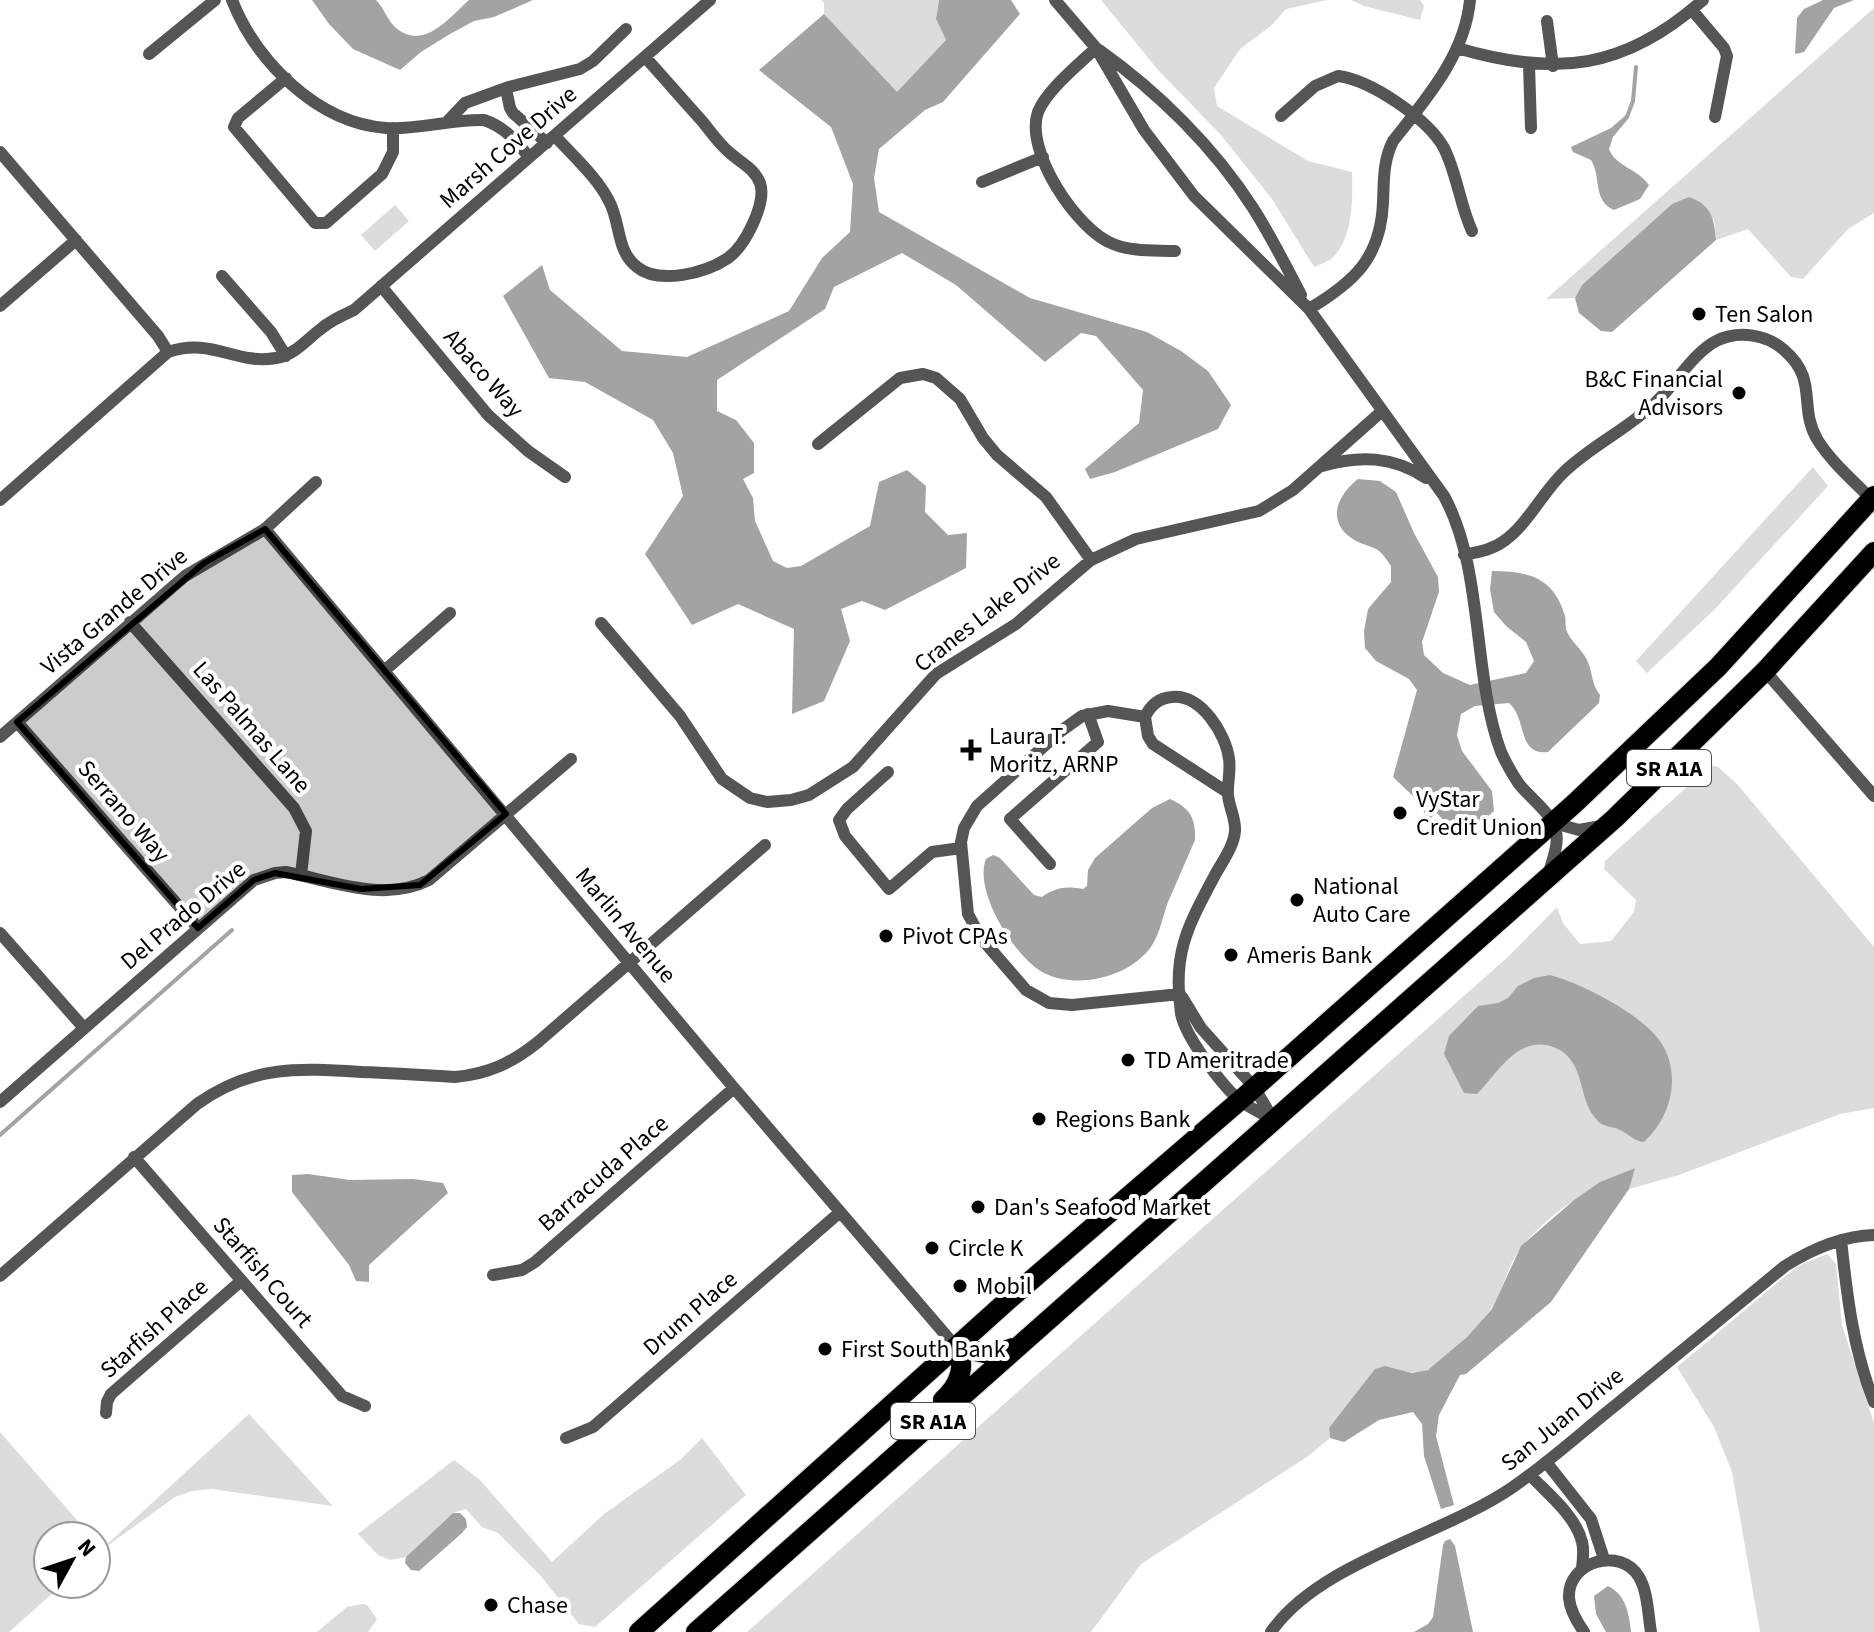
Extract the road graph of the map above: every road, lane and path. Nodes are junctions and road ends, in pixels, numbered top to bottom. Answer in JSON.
{"nodes":[{"id":1,"x":215,"y":0,"type":"edge"},
{"id":2,"x":232,"y":0,"type":"edge"},
{"id":3,"x":710,"y":0,"type":"edge"},
{"id":4,"x":1470,"y":0,"type":"edge"},
{"id":5,"x":1703,"y":0,"type":"edge"},
{"id":6,"x":1059,"y":2,"type":"edge"},
{"id":7,"x":1692,"y":10,"type":"junction"},
{"id":8,"x":1547,"y":21,"type":"dead end"},
{"id":9,"x":626,"y":29,"type":"dead end"},
{"id":10,"x":1096,"y":48,"type":"junction"},
{"id":11,"x":1457,"y":48,"type":"junction"},
{"id":12,"x":149,"y":54,"type":"dead end"},
{"id":13,"x":645,"y":57,"type":"junction"},
{"id":14,"x":1529,"y":65,"type":"junction"},
{"id":15,"x":1553,"y":66,"type":"junction"},
{"id":16,"x":286,"y":78,"type":"junction"},
{"id":17,"x":506,"y":89,"type":"junction"},
{"id":18,"x":512,"y":111,"type":"junction"},
{"id":19,"x":1414,"y":115,"type":"junction"},
{"id":20,"x":1281,"y":116,"type":"dead end"},
{"id":21,"x":1715,"y":117,"type":"dead end"},
{"id":22,"x":447,"y":122,"type":"junction"},
{"id":23,"x":496,"y":124,"type":"junction"},
{"id":24,"x":393,"y":128,"type":"junction"},
{"id":25,"x":1531,"y":128,"type":"dead end"},
{"id":26,"x":551,"y":139,"type":"junction"},
{"id":27,"x":0,"y":152,"type":"edge"},
{"id":28,"x":529,"y":157,"type":"junction"},
{"id":29,"x":1043,"y":157,"type":"junction"},
{"id":30,"x":982,"y":182,"type":"dead end"},
{"id":31,"x":1472,"y":231,"type":"dead end"},
{"id":32,"x":76,"y":240,"type":"junction"},
{"id":33,"x":1175,"y":251,"type":"dead end"},
{"id":34,"x":222,"y":276,"type":"dead end"},
{"id":35,"x":381,"y":286,"type":"junction"},
{"id":36,"x":0,"y":306,"type":"edge"},
{"id":37,"x":1309,"y":309,"type":"junction"},
{"id":38,"x":168,"y":352,"type":"junction"},
{"id":39,"x":286,"y":356,"type":"junction"},
{"id":40,"x":1381,"y":412,"type":"junction"},
{"id":41,"x":818,"y":444,"type":"dead end"},
{"id":42,"x":1319,"y":467,"type":"junction"},
{"id":43,"x":565,"y":477,"type":"dead end"},
{"id":44,"x":316,"y":482,"type":"dead end"},
{"id":45,"x":1434,"y":484,"type":"junction"},
{"id":46,"x":1873,"y":499,"type":"edge"},
{"id":47,"x":0,"y":500,"type":"edge"},
{"id":48,"x":265,"y":529,"type":"junction"},
{"id":49,"x":1874,"y":552,"type":"edge"},
{"id":50,"x":1464,"y":555,"type":"junction"},
{"id":51,"x":1091,"y":560,"type":"junction"},
{"id":52,"x":450,"y":613,"type":"dead end"},
{"id":53,"x":130,"y":622,"type":"junction"},
{"id":54,"x":601,"y":623,"type":"dead end"},
{"id":55,"x":384,"y":671,"type":"junction"},
{"id":56,"x":1765,"y":671,"type":"junction"},
{"id":57,"x":1088,"y":714,"type":"junction"},
{"id":58,"x":1145,"y":717,"type":"junction"},
{"id":59,"x":17,"y":722,"type":"junction"},
{"id":60,"x":0,"y":737,"type":"edge"},
{"id":61,"x":571,"y":759,"type":"dead end"},
{"id":62,"x":888,"y":772,"type":"dead end"},
{"id":63,"x":1227,"y":792,"type":"junction"},
{"id":64,"x":1874,"y":796,"type":"edge"},
{"id":65,"x":506,"y":814,"type":"junction"},
{"id":66,"x":1554,"y":823,"type":"junction"},
{"id":67,"x":1608,"y":824,"type":"junction"},
{"id":68,"x":765,"y":845,"type":"dead end"},
{"id":69,"x":961,"y":848,"type":"junction"},
{"id":70,"x":1050,"y":864,"type":"dead end"},
{"id":71,"x":301,"y":875,"type":"junction"},
{"id":72,"x":1546,"y":880,"type":"junction"},
{"id":73,"x":198,"y":928,"type":"junction"},
{"id":74,"x":0,"y":933,"type":"edge"},
{"id":75,"x":629,"y":963,"type":"junction"},
{"id":76,"x":1180,"y":994,"type":"junction"},
{"id":77,"x":84,"y":1028,"type":"junction"},
{"id":78,"x":734,"y":1088,"type":"junction"},
{"id":79,"x":1247,"y":1094,"type":"junction"},
{"id":80,"x":0,"y":1102,"type":"edge"},
{"id":81,"x":1274,"y":1120,"type":"junction"},
{"id":82,"x":134,"y":1157,"type":"junction"},
{"id":83,"x":839,"y":1213,"type":"junction"},
{"id":84,"x":1874,"y":1235,"type":"edge"},
{"id":85,"x":1841,"y":1240,"type":"junction"},
{"id":86,"x":493,"y":1275,"type":"dead end"},
{"id":87,"x":0,"y":1276,"type":"edge"},
{"id":88,"x":241,"y":1281,"type":"junction"},
{"id":89,"x":1019,"y":1345,"type":"junction"},
{"id":90,"x":956,"y":1347,"type":"junction"},
{"id":91,"x":1874,"y":1402,"type":"edge"},
{"id":92,"x":365,"y":1406,"type":"dead end"},
{"id":93,"x":106,"y":1413,"type":"dead end"},
{"id":94,"x":566,"y":1438,"type":"dead end"},
{"id":95,"x":1546,"y":1462,"type":"junction"},
{"id":96,"x":1530,"y":1475,"type":"junction"},
{"id":97,"x":1583,"y":1507,"type":"junction"},
{"id":98,"x":1569,"y":1518,"type":"junction"},
{"id":99,"x":814,"y":1526,"type":"junction"},
{"id":100,"x":1604,"y":1559,"type":"junction"},
{"id":101,"x":1582,"y":1568,"type":"junction"},
{"id":102,"x":639,"y":1632,"type":"edge"},
{"id":103,"x":696,"y":1632,"type":"edge"},
{"id":104,"x":1271,"y":1632,"type":"edge"},
{"id":105,"x":1584,"y":1632,"type":"edge"},
{"id":106,"x":1651,"y":1632,"type":"edge"}],
"edges":[{"from":1,"to":12,"type":"street"},
{"from":2,"to":16,"type":"street"},
{"from":3,"to":13,"type":"street","name":"Marsh Cove Drive"},
{"from":4,"to":11,"type":"street"},
{"from":5,"to":7,"type":"street"},
{"from":6,"to":10,"type":"street"},
{"from":7,"to":15,"type":"street"},
{"from":7,"to":21,"type":"street"},
{"from":8,"to":15,"type":"street"},
{"from":9,"to":17,"type":"street"},
{"from":10,"to":29,"type":"street"},
{"from":10,"to":37,"type":"street"},
{"from":10,"to":37,"type":"street"},
{"from":11,"to":14,"type":"street"},
{"from":11,"to":19,"type":"street"},
{"from":13,"to":26,"type":"street","name":"Marsh Cove Drive"},
{"from":13,"to":26,"type":"street"},
{"from":14,"to":15,"type":"street"},
{"from":14,"to":25,"type":"street"},
{"from":16,"to":24,"type":"street"},
{"from":16,"to":24,"type":"street"},
{"from":17,"to":18,"type":"street"},
{"from":17,"to":22,"type":"street"},
{"from":18,"to":23,"type":"street"},
{"from":18,"to":26,"type":"street"},
{"from":19,"to":20,"type":"street"},
{"from":19,"to":31,"type":"street"},
{"from":19,"to":37,"type":"street"},
{"from":22,"to":23,"type":"street"},
{"from":22,"to":24,"type":"street"},
{"from":23,"to":28,"type":"street"},
{"from":26,"to":28,"type":"street","name":"Marsh Cove Drive"},
{"from":27,"to":32,"type":"street"},
{"from":28,"to":35,"type":"street","name":"Marsh Cove Drive"},
{"from":29,"to":30,"type":"street"},
{"from":29,"to":33,"type":"street"},
{"from":32,"to":36,"type":"street"},
{"from":32,"to":38,"type":"street"},
{"from":34,"to":39,"type":"street"},
{"from":35,"to":39,"type":"street","name":"Marsh Cove Drive"},
{"from":35,"to":43,"type":"street","name":"Abaco Way"},
{"from":37,"to":40,"type":"street"},
{"from":38,"to":39,"type":"street"},
{"from":38,"to":47,"type":"street"},
{"from":40,"to":42,"type":"street","name":"Cranes Lake Drive"},
{"from":40,"to":45,"type":"street"},
{"from":41,"to":51,"type":"street","name":"Cranes Lake Drive"},
{"from":42,"to":45,"type":"street","name":"Cranes Lake Drive"},
{"from":42,"to":51,"type":"street","name":"Cranes Lake Drive"},
{"from":44,"to":48,"type":"street","name":"Vista Grande Drive"},
{"from":45,"to":50,"type":"street"},
{"from":46,"to":50,"type":"street"},
{"from":46,"to":66,"type":"main road","number":"SR A1A"},
{"from":48,"to":53,"type":"street","name":"Vista Grande Drive"},
{"from":48,"to":55,"type":"street","name":"Marlin Avenue"},
{"from":49,"to":56,"type":"main road","number":"SR A1A"},
{"from":50,"to":66,"type":"street"},
{"from":51,"to":54,"type":"street","name":"Cranes Lake Drive"},
{"from":52,"to":55,"type":"street"},
{"from":53,"to":59,"type":"street","name":"Vista Grande Drive"},
{"from":53,"to":71,"type":"street","name":"Las Palmas Lane"},
{"from":55,"to":65,"type":"street","name":"Marlin Avenue"},
{"from":56,"to":64,"type":"street"},
{"from":56,"to":67,"type":"main road","number":"SR A1A"},
{"from":57,"to":58,"type":"street"},
{"from":57,"to":69,"type":"street"},
{"from":57,"to":70,"type":"street"},
{"from":58,"to":63,"type":"street"},
{"from":58,"to":63,"type":"street"},
{"from":59,"to":60,"type":"street","name":"Vista Grande Drive"},
{"from":59,"to":73,"type":"street","name":"Serrano Way"},
{"from":61,"to":65,"type":"street","name":"Del Prado Drive"},
{"from":62,"to":69,"type":"street"},
{"from":63,"to":76,"type":"street"},
{"from":65,"to":71,"type":"street","name":"Del Prado Drive"},
{"from":65,"to":75,"type":"street","name":"Marlin Avenue"},
{"from":66,"to":67,"type":"street"},
{"from":66,"to":72,"type":"street"},
{"from":66,"to":79,"type":"main road","number":"SR A1A"},
{"from":67,"to":72,"type":"main road","number":"SR A1A"},
{"from":68,"to":75,"type":"street"},
{"from":69,"to":76,"type":"street"},
{"from":71,"to":73,"type":"street","name":"Del Prado Drive"},
{"from":72,"to":81,"type":"main road","number":"SR A1A"},
{"from":73,"to":77,"type":"street","name":"Del Prado Drive"},
{"from":74,"to":77,"type":"street"},
{"from":75,"to":78,"type":"street","name":"Marlin Avenue"},
{"from":75,"to":82,"type":"street"},
{"from":76,"to":79,"type":"street"},
{"from":76,"to":79,"type":"street"},
{"from":77,"to":80,"type":"street","name":"Del Prado Drive"},
{"from":78,"to":83,"type":"street","name":"Marlin Avenue"},
{"from":78,"to":86,"type":"street","name":"Barracuda Place"},
{"from":79,"to":81,"type":"street"},
{"from":79,"to":81,"type":"street"},
{"from":79,"to":90,"type":"main road","number":"SR A1A"},
{"from":81,"to":89,"type":"main road","number":"SR A1A"},
{"from":82,"to":87,"type":"street"},
{"from":82,"to":88,"type":"street","name":"Starfish Court"},
{"from":83,"to":90,"type":"street","name":"Marlin Avenue"},
{"from":83,"to":94,"type":"street","name":"Drum Place"},
{"from":84,"to":85,"type":"street","name":"San Juan Drive"},
{"from":85,"to":91,"type":"street"},
{"from":85,"to":95,"type":"street","name":"San Juan Drive"},
{"from":88,"to":92,"type":"street","name":"Starfish Court"},
{"from":88,"to":93,"type":"street","name":"Starfish Place"},
{"from":89,"to":90,"type":"main road"},
{"from":89,"to":99,"type":"main road","number":"SR A1A"},
{"from":90,"to":99,"type":"main road"},
{"from":90,"to":102,"type":"main road","number":"SR A1A"},
{"from":95,"to":96,"type":"street","name":"San Juan Drive"},
{"from":95,"to":97,"type":"street"},
{"from":96,"to":98,"type":"street"},
{"from":96,"to":104,"type":"street","name":"San Juan Drive"},
{"from":97,"to":98,"type":"street"},
{"from":97,"to":100,"type":"street"},
{"from":98,"to":101,"type":"street"},
{"from":99,"to":103,"type":"main road","number":"SR A1A"},
{"from":100,"to":101,"type":"street"},
{"from":100,"to":106,"type":"street"},
{"from":101,"to":105,"type":"street"}]}
